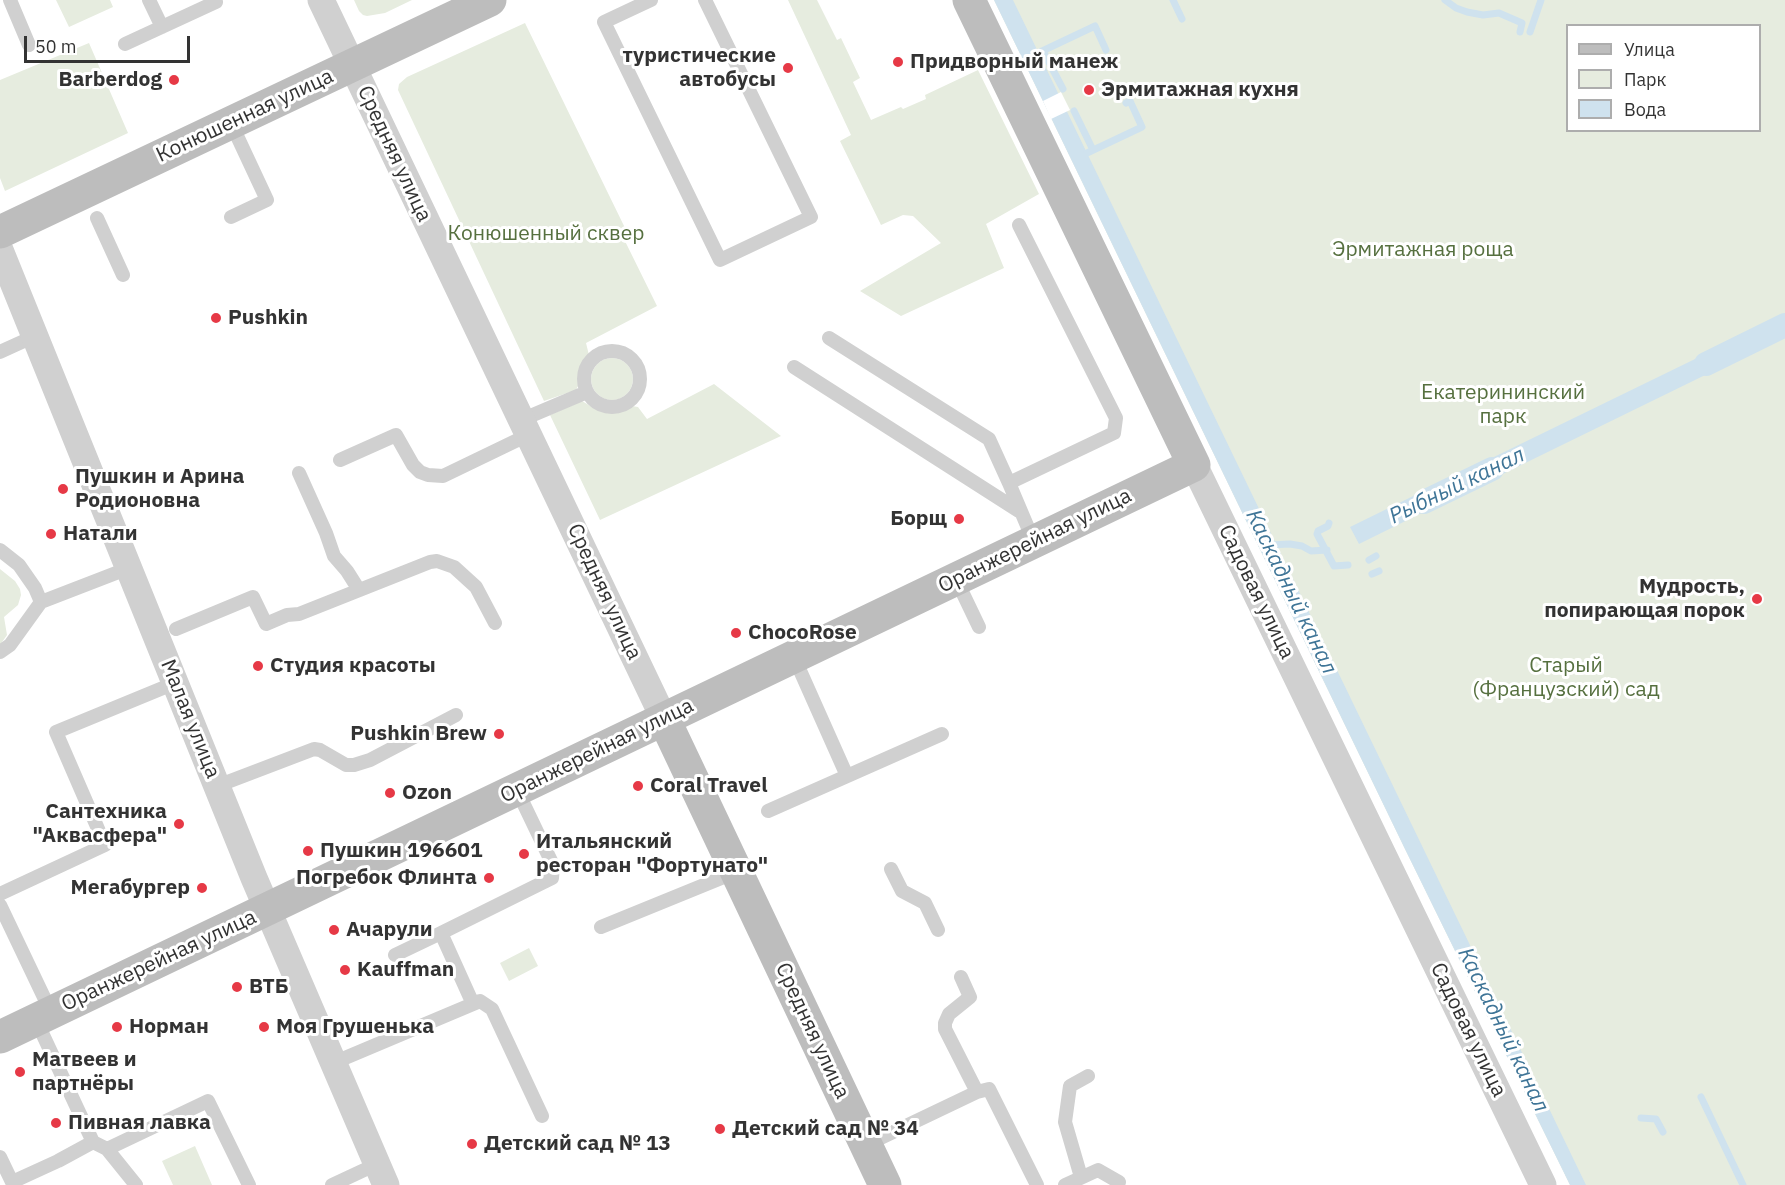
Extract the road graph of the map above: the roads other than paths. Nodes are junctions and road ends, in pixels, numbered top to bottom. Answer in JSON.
{"nodes":[{"id":1,"x":10,"y":0,"type":"edge"},
{"id":2,"x":149,"y":0,"type":"edge"},
{"id":3,"x":321,"y":0,"type":"edge"},
{"id":4,"x":490,"y":0,"type":"edge"},
{"id":5,"x":651,"y":0,"type":"edge"},
{"id":6,"x":705,"y":0,"type":"edge"},
{"id":7,"x":969,"y":0,"type":"edge"},
{"id":8,"x":216,"y":2,"type":"dead end"},
{"id":9,"x":162,"y":27,"type":"junction"},
{"id":10,"x":125,"y":44,"type":"dead end"},
{"id":11,"x":29,"y":45,"type":"dead end"},
{"id":12,"x":352,"y":65,"type":"junction"},
{"id":13,"x":231,"y":123,"type":"junction"},
{"id":14,"x":231,"y":217,"type":"dead end"},
{"id":15,"x":97,"y":218,"type":"dead end"},
{"id":16,"x":1019,"y":225,"type":"dead end"},
{"id":17,"x":0,"y":232,"type":"edge"},
{"id":18,"x":0,"y":250,"type":"edge"},
{"id":19,"x":123,"y":275,"type":"dead end"},
{"id":20,"x":35,"y":336,"type":"junction"},
{"id":21,"x":830,"y":338,"type":"dead end"},
{"id":22,"x":0,"y":352,"type":"edge"},
{"id":23,"x":794,"y":367,"type":"dead end"},
{"id":24,"x":587,"y":392,"type":"junction"},
{"id":25,"x":525,"y":428,"type":"junction"},
{"id":26,"x":340,"y":460,"type":"dead end"},
{"id":27,"x":1194,"y":465,"type":"junction"},
{"id":28,"x":299,"y":473,"type":"dead end"},
{"id":29,"x":1009,"y":483,"type":"junction"},
{"id":30,"x":1020,"y":511,"type":"junction"},
{"id":31,"x":1034,"y":542,"type":"junction"},
{"id":32,"x":0,"y":550,"type":"edge"},
{"id":33,"x":129,"y":568,"type":"junction"},
{"id":34,"x":956,"y":579,"type":"junction"},
{"id":35,"x":359,"y":590,"type":"junction"},
{"id":36,"x":41,"y":602,"type":"junction"},
{"id":37,"x":495,"y":623,"type":"dead end"},
{"id":38,"x":980,"y":627,"type":"dead end"},
{"id":39,"x":176,"y":629,"type":"dead end"},
{"id":40,"x":0,"y":652,"type":"edge"},
{"id":41,"x":794,"y":657,"type":"junction"},
{"id":42,"x":175,"y":683,"type":"junction"},
{"id":43,"x":456,"y":715,"type":"dead end"},
{"id":44,"x":664,"y":719,"type":"junction"},
{"id":45,"x":942,"y":734,"type":"dead end"},
{"id":46,"x":847,"y":776,"type":"junction"},
{"id":47,"x":217,"y":786,"type":"junction"},
{"id":48,"x":517,"y":790,"type":"junction"},
{"id":49,"x":768,"y":812,"type":"dead end"},
{"id":50,"x":891,"y":869,"type":"dead end"},
{"id":51,"x":736,"y":872,"type":"junction"},
{"id":52,"x":0,"y":894,"type":"edge"},
{"id":53,"x":0,"y":905,"type":"edge"},
{"id":54,"x":267,"y":909,"type":"junction"},
{"id":55,"x":601,"y":927,"type":"dead end"},
{"id":56,"x":938,"y":930,"type":"dead end"},
{"id":57,"x":6,"y":933,"type":"edge"},
{"id":58,"x":441,"y":933,"type":"junction"},
{"id":59,"x":395,"y":955,"type":"dead end"},
{"id":60,"x":961,"y":977,"type":"dead end"},
{"id":61,"x":473,"y":1004,"type":"junction"},
{"id":62,"x":43,"y":1016,"type":"junction"},
{"id":63,"x":0,"y":1037,"type":"edge"},
{"id":64,"x":333,"y":1062,"type":"junction"},
{"id":65,"x":1088,"y":1076,"type":"dead end"},
{"id":66,"x":977,"y":1092,"type":"junction"},
{"id":67,"x":542,"y":1116,"type":"dead end"},
{"id":68,"x":93,"y":1142,"type":"junction"},
{"id":69,"x":866,"y":1145,"type":"junction"},
{"id":70,"x":107,"y":1149,"type":"junction"},
{"id":71,"x":0,"y":1157,"type":"edge"},
{"id":72,"x":382,"y":1174,"type":"edge"},
{"id":73,"x":1081,"y":1177,"type":"junction"},
{"id":74,"x":1119,"y":1182,"type":"dead end"},
{"id":75,"x":12,"y":1184,"type":"edge"},
{"id":76,"x":136,"y":1185,"type":"edge"},
{"id":77,"x":249,"y":1185,"type":"edge"},
{"id":78,"x":333,"y":1185,"type":"edge"},
{"id":79,"x":885,"y":1185,"type":"edge"},
{"id":80,"x":1037,"y":1185,"type":"edge"},
{"id":81,"x":1065,"y":1185,"type":"edge"},
{"id":82,"x":1543,"y":1185,"type":"edge"}],
"edges":[{"from":1,"to":11,"type":"lane"},
{"from":2,"to":9,"type":"lane"},
{"from":3,"to":12,"type":"street","name":"Средняя улица"},
{"from":4,"to":12,"type":"main road","name":"Конюшенная улица"},
{"from":5,"to":6,"type":"lane"},
{"from":7,"to":27,"type":"main road","name":"Садовая улица"},
{"from":8,"to":9,"type":"lane"},
{"from":9,"to":10,"type":"lane"},
{"from":12,"to":13,"type":"main road","name":"Конюшенная улица"},
{"from":12,"to":25,"type":"street","name":"Средняя улица"},
{"from":13,"to":14,"type":"lane"},
{"from":13,"to":17,"type":"main road","name":"Конюшенная улица"},
{"from":15,"to":19,"type":"lane"},
{"from":16,"to":29,"type":"lane"},
{"from":18,"to":20,"type":"street","name":"Малая улица"},
{"from":20,"to":22,"type":"lane"},
{"from":20,"to":33,"type":"street","name":"Малая улица"},
{"from":21,"to":29,"type":"lane"},
{"from":23,"to":30,"type":"lane"},
{"from":24,"to":24,"type":"lane"},
{"from":24,"to":25,"type":"lane"},
{"from":25,"to":26,"type":"lane"},
{"from":25,"to":44,"type":"street","name":"Средняя улица"},
{"from":27,"to":31,"type":"main road","name":"Оранжерейная улица"},
{"from":27,"to":82,"type":"street","name":"Садовая улица"},
{"from":28,"to":35,"type":"lane"},
{"from":29,"to":30,"type":"lane"},
{"from":30,"to":31,"type":"lane"},
{"from":31,"to":34,"type":"main road","name":"Оранжерейная улица"},
{"from":32,"to":36,"type":"lane"},
{"from":33,"to":36,"type":"lane"},
{"from":33,"to":42,"type":"street","name":"Малая улица"},
{"from":34,"to":38,"type":"lane"},
{"from":34,"to":41,"type":"main road","name":"Оранжерейная улица"},
{"from":35,"to":37,"type":"lane"},
{"from":35,"to":39,"type":"lane"},
{"from":36,"to":40,"type":"lane"},
{"from":41,"to":44,"type":"main road","name":"Оранжерейная улица"},
{"from":41,"to":46,"type":"lane"},
{"from":42,"to":47,"type":"street","name":"Малая улица"},
{"from":42,"to":52,"type":"lane"},
{"from":43,"to":47,"type":"lane"},
{"from":44,"to":48,"type":"main road","name":"Оранжерейная улица"},
{"from":44,"to":51,"type":"main road","name":"Средняя улица"},
{"from":45,"to":46,"type":"lane"},
{"from":46,"to":49,"type":"lane"},
{"from":47,"to":54,"type":"street","name":"Малая улица"},
{"from":48,"to":54,"type":"main road","name":"Оранжерейная улица"},
{"from":48,"to":58,"type":"lane"},
{"from":50,"to":56,"type":"lane"},
{"from":51,"to":55,"type":"lane"},
{"from":51,"to":69,"type":"main road","name":"Средняя улица"},
{"from":53,"to":57,"type":"lane"},
{"from":54,"to":62,"type":"main road","name":"Оранжерейная улица"},
{"from":54,"to":64,"type":"street","name":"Малая улица"},
{"from":57,"to":62,"type":"lane"},
{"from":58,"to":59,"type":"lane"},
{"from":58,"to":61,"type":"lane"},
{"from":60,"to":66,"type":"lane"},
{"from":61,"to":64,"type":"lane"},
{"from":61,"to":67,"type":"lane"},
{"from":62,"to":63,"type":"main road","name":"Оранжерейная улица"},
{"from":62,"to":68,"type":"lane"},
{"from":64,"to":72,"type":"street","name":"Малая улица"},
{"from":65,"to":73,"type":"lane"},
{"from":66,"to":69,"type":"lane"},
{"from":66,"to":80,"type":"lane"},
{"from":68,"to":70,"type":"lane"},
{"from":68,"to":75,"type":"lane"},
{"from":69,"to":79,"type":"main road","name":"Средняя улица"},
{"from":70,"to":76,"type":"lane"},
{"from":70,"to":77,"type":"lane"},
{"from":71,"to":75,"type":"lane"},
{"from":72,"to":78,"type":"lane"},
{"from":73,"to":74,"type":"lane"},
{"from":73,"to":81,"type":"lane"}]}
